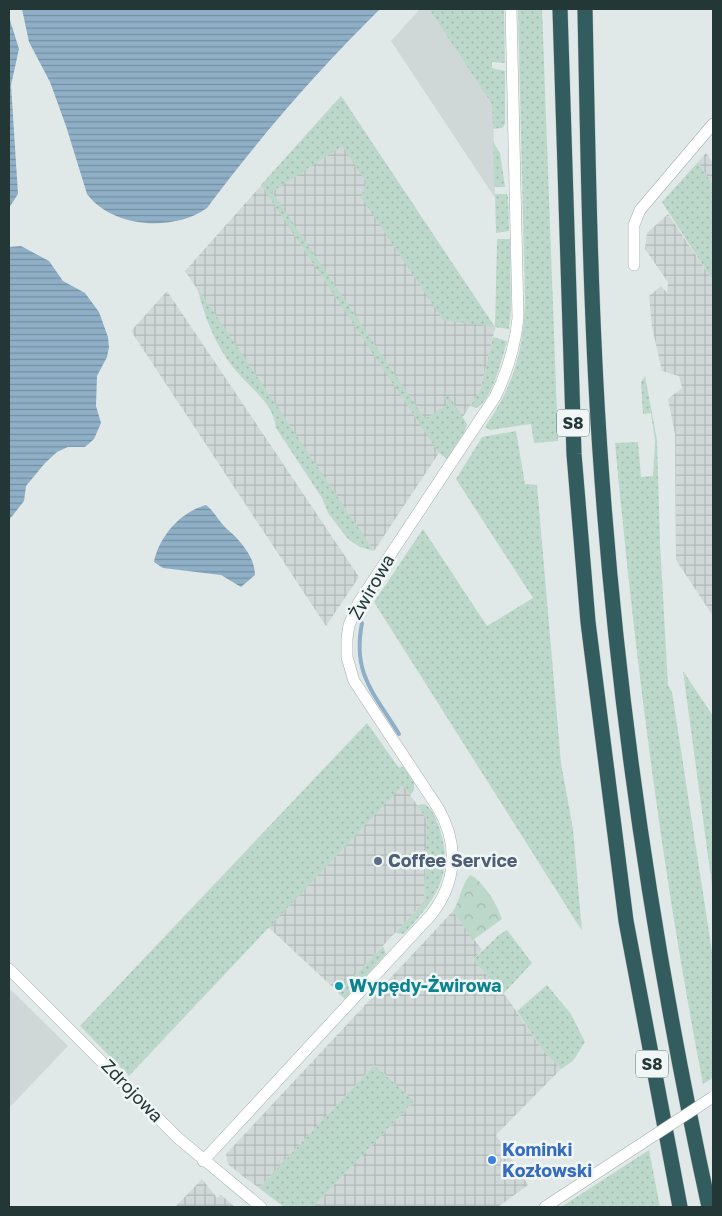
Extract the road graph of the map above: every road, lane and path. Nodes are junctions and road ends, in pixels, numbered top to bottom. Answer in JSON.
{"nodes":[{"id":1,"x":511,"y":9,"type":"edge"},
{"id":2,"x":560,"y":9,"type":"edge"},
{"id":3,"x":585,"y":9,"type":"edge"},
{"id":4,"x":713,"y":124,"type":"edge"},
{"id":5,"x":634,"y":265,"type":"dead end"},
{"id":6,"x":9,"y":969,"type":"edge"},
{"id":7,"x":713,"y":1098,"type":"edge"},
{"id":8,"x":694,"y":1139,"type":"junction"},
{"id":9,"x":203,"y":1160,"type":"junction"},
{"id":10,"x":713,"y":1172,"type":"edge"},
{"id":11,"x":262,"y":1207,"type":"edge"},
{"id":12,"x":544,"y":1207,"type":"edge"},
{"id":13,"x":680,"y":1207,"type":"edge"},
{"id":14,"x":709,"y":1207,"type":"edge"}],
"edges":[{"from":1,"to":9,"type":"street","name":"Żwirowa"},
{"from":2,"to":13,"type":"highway","number":"S8"},
{"from":3,"to":8,"type":"highway","number":"S8"},
{"from":4,"to":5,"type":"street"},
{"from":6,"to":9,"type":"street","name":"Zdrojowa"},
{"from":7,"to":12,"type":"street","bridge":true},
{"from":8,"to":10,"type":"highway"},
{"from":8,"to":14,"type":"highway","number":"S8"},
{"from":9,"to":11,"type":"street","name":"Zdrojowa"}]}
